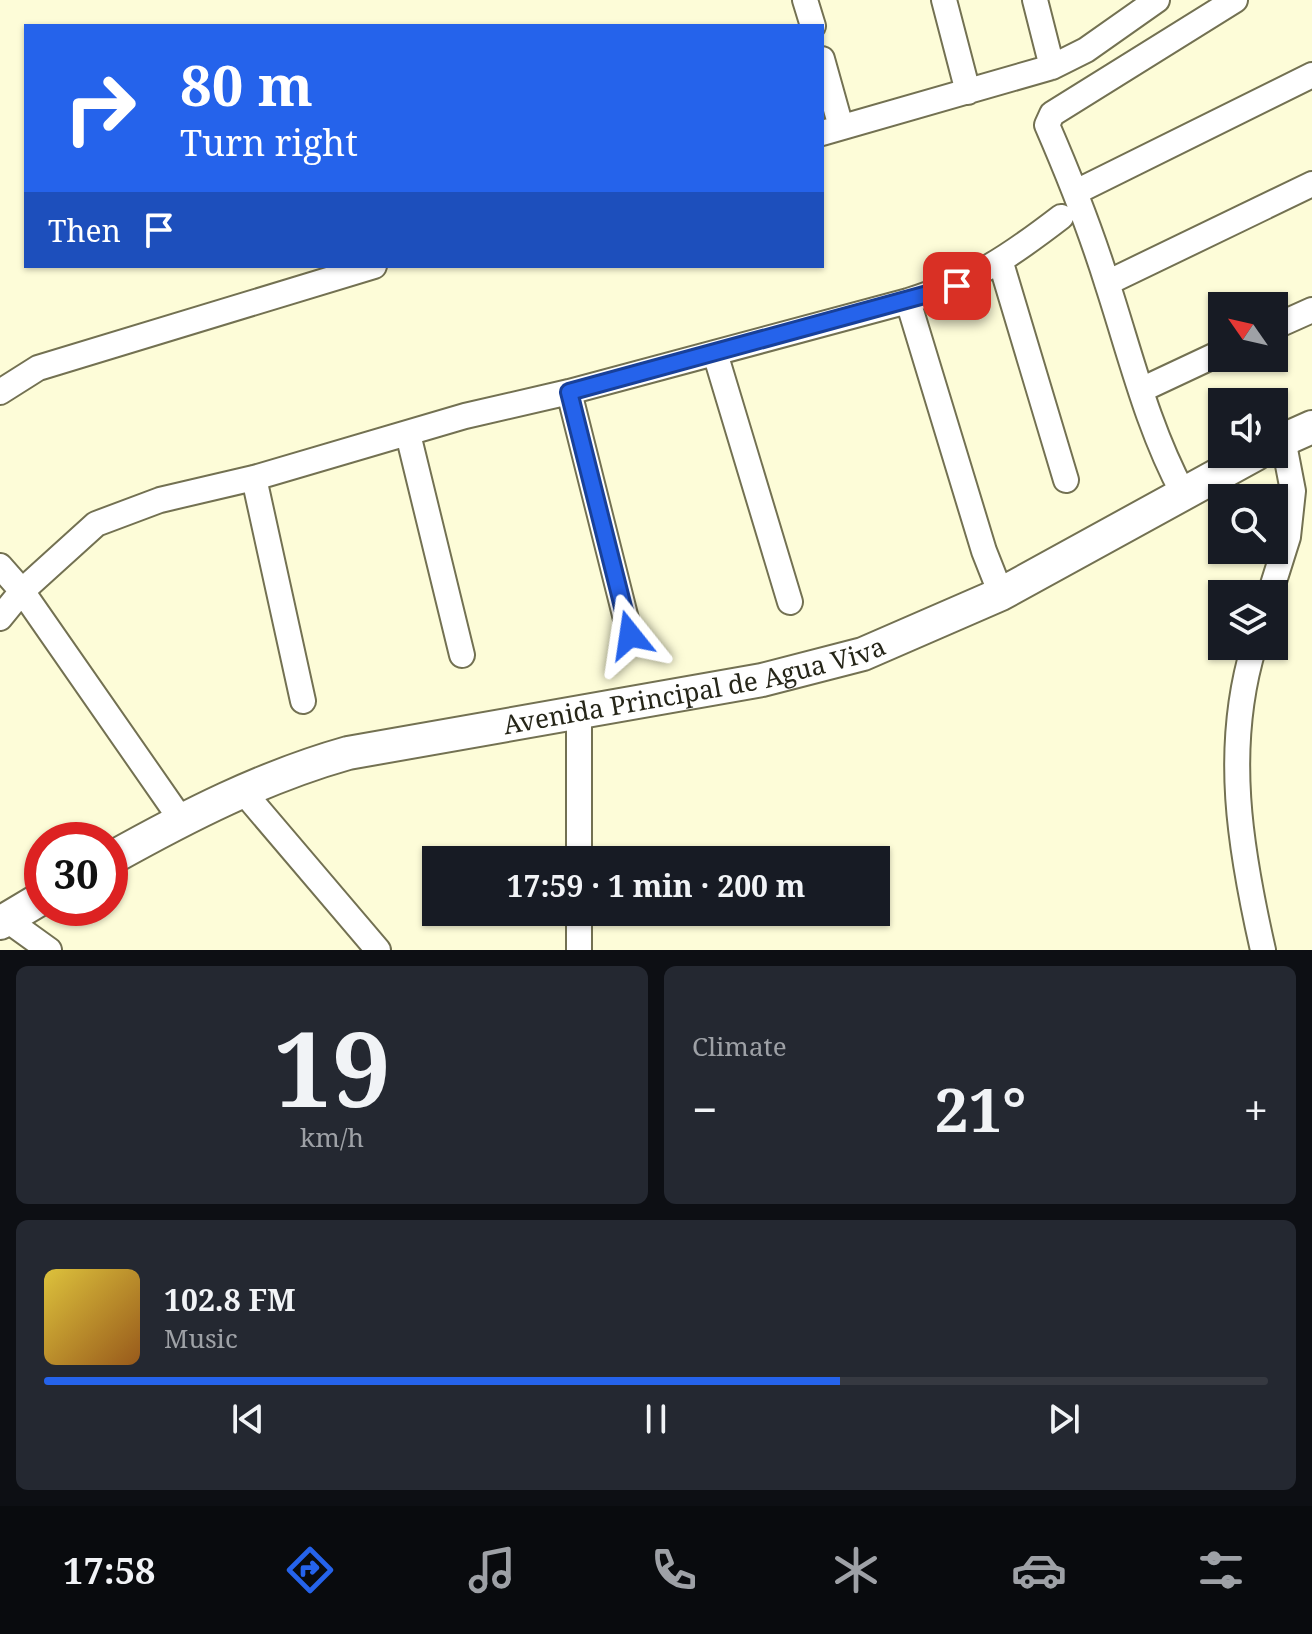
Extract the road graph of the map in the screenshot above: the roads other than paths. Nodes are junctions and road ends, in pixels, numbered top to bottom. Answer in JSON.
{"nodes":[{"id":1,"x":805,"y":0,"type":"edge"},
{"id":2,"x":944,"y":0,"type":"edge"},
{"id":3,"x":1035,"y":0,"type":"edge"},
{"id":4,"x":1157,"y":0,"type":"edge"},
{"id":5,"x":1235,"y":0,"type":"edge"},
{"id":6,"x":1131,"y":8,"type":"edge"},
{"id":7,"x":812,"y":24,"type":"edge"},
{"id":8,"x":1052,"y":67,"type":"junction"},
{"id":9,"x":824,"y":73,"type":"edge"},
{"id":10,"x":1312,"y":75,"type":"edge"},
{"id":11,"x":968,"y":92,"type":"junction"},
{"id":12,"x":832,"y":130,"type":"edge"},
{"id":13,"x":1312,"y":184,"type":"edge"},
{"id":14,"x":1076,"y":192,"type":"junction"},
{"id":15,"x":1061,"y":217,"type":"dead end"},
{"id":16,"x":1001,"y":263,"type":"junction"},
{"id":17,"x":367,"y":268,"type":"edge"},
{"id":18,"x":1107,"y":283,"type":"junction"},
{"id":19,"x":908,"y":301,"type":"junction"},
{"id":20,"x":1312,"y":310,"type":"edge"},
{"id":21,"x":1288,"y":321,"type":"edge"},
{"id":22,"x":715,"y":353,"type":"junction"},
{"id":23,"x":1208,"y":359,"type":"edge"},
{"id":24,"x":1141,"y":390,"type":"junction"},
{"id":25,"x":0,"y":392,"type":"edge"},
{"id":26,"x":569,"y":392,"type":"junction"},
{"id":27,"x":408,"y":434,"type":"junction"},
{"id":28,"x":1288,"y":457,"type":"edge"},
{"id":29,"x":1230,"y":468,"type":"edge"},
{"id":30,"x":254,"y":478,"type":"junction"},
{"id":31,"x":1066,"y":480,"type":"dead end"},
{"id":32,"x":1302,"y":489,"type":"edge"},
{"id":33,"x":1183,"y":493,"type":"junction"},
{"id":34,"x":0,"y":566,"type":"edge"},
{"id":35,"x":1274,"y":580,"type":"edge"},
{"id":36,"x":22,"y":591,"type":"junction"},
{"id":37,"x":1001,"y":594,"type":"junction"},
{"id":38,"x":790,"y":602,"type":"dead end"},
{"id":39,"x":0,"y":618,"type":"edge"},
{"id":40,"x":630,"y":635,"type":"dead end"},
{"id":41,"x":462,"y":655,"type":"dead end"},
{"id":42,"x":1250,"y":660,"type":"edge"},
{"id":43,"x":303,"y":701,"type":"dead end"},
{"id":44,"x":579,"y":710,"type":"junction"},
{"id":45,"x":241,"y":789,"type":"junction"},
{"id":46,"x":182,"y":821,"type":"junction"},
{"id":47,"x":579,"y":846,"type":"edge"},
{"id":48,"x":128,"y":850,"type":"edge"},
{"id":49,"x":24,"y":909,"type":"edge"},
{"id":50,"x":3,"y":921,"type":"edge"},
{"id":51,"x":579,"y":926,"type":"edge"},
{"id":52,"x":49,"y":950,"type":"edge"},
{"id":53,"x":378,"y":950,"type":"edge"},
{"id":54,"x":579,"y":950,"type":"edge"},
{"id":55,"x":1263,"y":950,"type":"edge"}],
"edges":[{"from":1,"to":7,"type":"street"},
{"from":2,"to":11,"type":"street"},
{"from":3,"to":8,"type":"street"},
{"from":4,"to":6,"type":"street"},
{"from":5,"to":14,"type":"street"},
{"from":6,"to":8,"type":"street"},
{"from":8,"to":11,"type":"street"},
{"from":9,"to":12,"type":"street"},
{"from":10,"to":14,"type":"street"},
{"from":11,"to":12,"type":"street"},
{"from":13,"to":18,"type":"street"},
{"from":14,"to":18,"type":"street"},
{"from":15,"to":16,"type":"street"},
{"from":16,"to":19,"type":"street"},
{"from":16,"to":31,"type":"street"},
{"from":17,"to":25,"type":"street"},
{"from":18,"to":24,"type":"street"},
{"from":19,"to":22,"type":"street"},
{"from":19,"to":37,"type":"street"},
{"from":20,"to":21,"type":"street"},
{"from":22,"to":26,"type":"street"},
{"from":22,"to":38,"type":"street"},
{"from":23,"to":24,"type":"street"},
{"from":24,"to":33,"type":"street"},
{"from":26,"to":27,"type":"street"},
{"from":26,"to":40,"type":"street"},
{"from":27,"to":30,"type":"street"},
{"from":27,"to":41,"type":"street"},
{"from":28,"to":32,"type":"street"},
{"from":29,"to":33,"type":"street","name":"Avenida Principal de Agua Viva"},
{"from":30,"to":36,"type":"street"},
{"from":30,"to":43,"type":"street"},
{"from":32,"to":35,"type":"street"},
{"from":33,"to":37,"type":"street","name":"Avenida Principal de Agua Viva"},
{"from":34,"to":36,"type":"street"},
{"from":36,"to":39,"type":"street"},
{"from":36,"to":46,"type":"street"},
{"from":37,"to":44,"type":"street","name":"Avenida Principal de Agua Viva"},
{"from":42,"to":55,"type":"street"},
{"from":44,"to":45,"type":"street","name":"Avenida Principal de Agua Viva"},
{"from":44,"to":47,"type":"street"},
{"from":45,"to":46,"type":"street","name":"Avenida Principal de Agua Viva"},
{"from":45,"to":53,"type":"street"},
{"from":46,"to":48,"type":"street","name":"Avenida Principal de Agua Viva"},
{"from":49,"to":50,"type":"street"},
{"from":50,"to":52,"type":"street"},
{"from":51,"to":54,"type":"street"}]}
